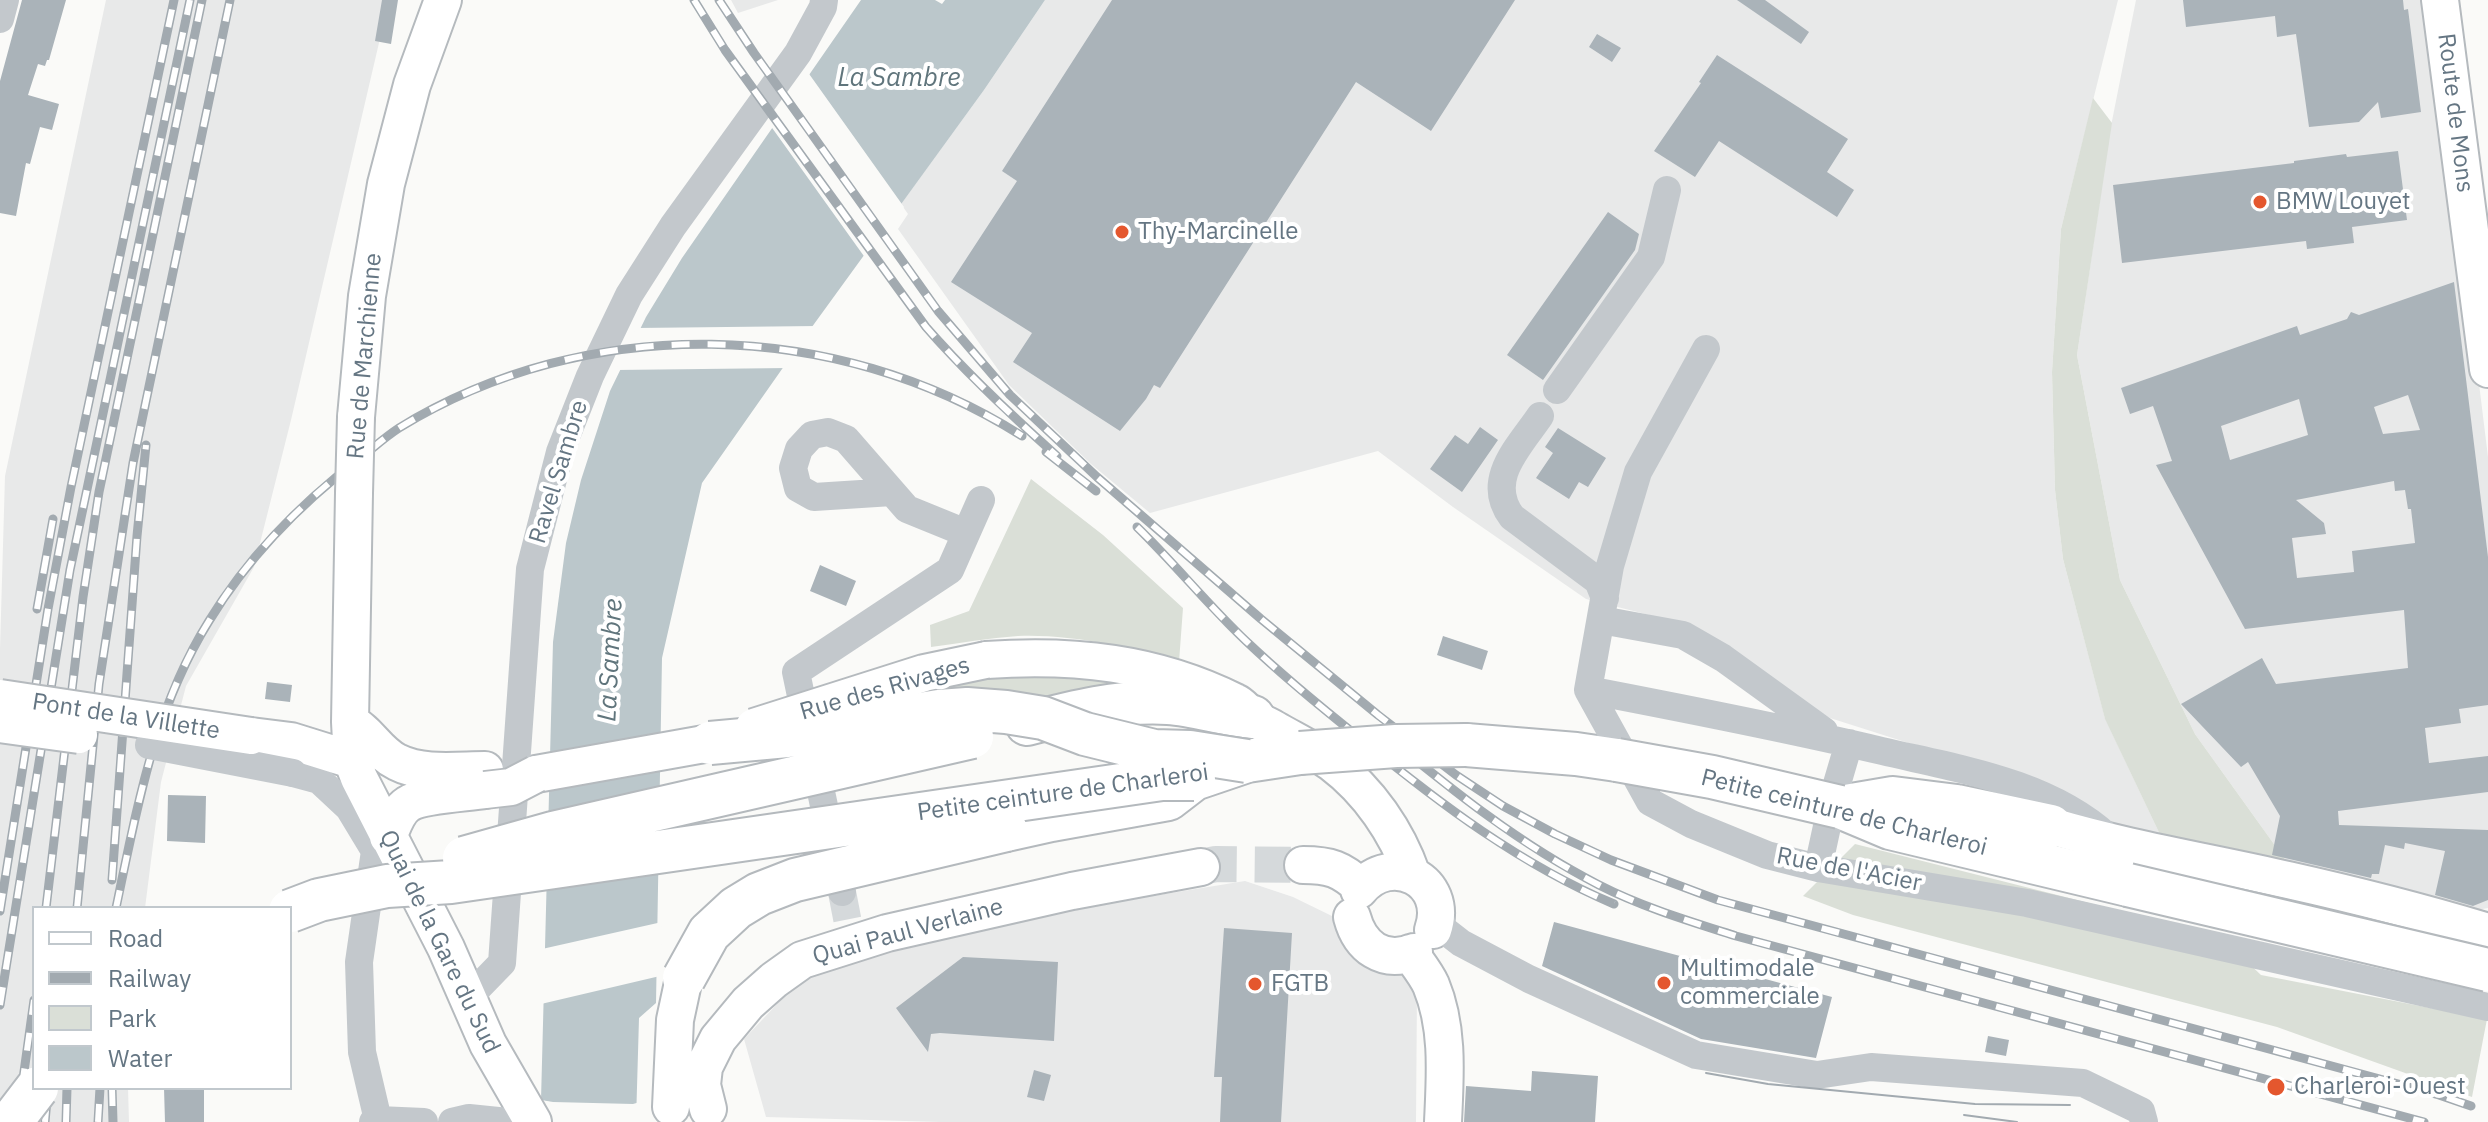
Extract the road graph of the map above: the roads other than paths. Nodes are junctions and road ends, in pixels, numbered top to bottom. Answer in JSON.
{"nodes":[{"id":1,"x":5,"y":0,"type":"edge"},
{"id":2,"x":443,"y":0,"type":"edge"},
{"id":3,"x":824,"y":0,"type":"edge"},
{"id":4,"x":2440,"y":0,"type":"edge"},
{"id":5,"x":2462,"y":0,"type":"edge"},
{"id":6,"x":0,"y":19,"type":"edge"},
{"id":7,"x":1667,"y":190,"type":"dead end"},
{"id":8,"x":2488,"y":198,"type":"edge"},
{"id":9,"x":1706,"y":349,"type":"dead end"},
{"id":10,"x":2488,"y":369,"type":"edge"},
{"id":11,"x":1557,"y":390,"type":"dead end"},
{"id":12,"x":1540,"y":416,"type":"dead end"},
{"id":13,"x":892,"y":492,"type":"dead end"},
{"id":14,"x":981,"y":500,"type":"dead end"},
{"id":15,"x":966,"y":533,"type":"junction"},
{"id":16,"x":1603,"y":609,"type":"junction"},
{"id":17,"x":1588,"y":690,"type":"junction"},
{"id":18,"x":0,"y":698,"type":"edge"},
{"id":19,"x":1253,"y":717,"type":"junction"},
{"id":20,"x":350,"y":722,"type":"junction"},
{"id":21,"x":0,"y":724,"type":"edge"},
{"id":22,"x":251,"y":736,"type":"junction"},
{"id":23,"x":1844,"y":742,"type":"junction"},
{"id":24,"x":710,"y":743,"type":"junction"},
{"id":25,"x":149,"y":745,"type":"junction"},
{"id":26,"x":292,"y":757,"type":"junction"},
{"id":27,"x":352,"y":760,"type":"junction"},
{"id":28,"x":1247,"y":761,"type":"junction"},
{"id":29,"x":1194,"y":779,"type":"junction"},
{"id":30,"x":485,"y":780,"type":"junction"},
{"id":31,"x":1891,"y":813,"type":"junction"},
{"id":32,"x":2051,"y":826,"type":"joint"},
{"id":33,"x":2113,"y":844,"type":"junction"},
{"id":34,"x":387,"y":862,"type":"junction"},
{"id":35,"x":1303,"y":865,"type":"tunnel mouth"},
{"id":36,"x":1201,"y":867,"type":"tunnel mouth"},
{"id":37,"x":1818,"y":868,"type":"junction"},
{"id":38,"x":1412,"y":875,"type":"junction"},
{"id":39,"x":842,"y":892,"type":"tunnel mouth"},
{"id":40,"x":1357,"y":898,"type":"junction"},
{"id":41,"x":2395,"y":906,"type":"junction"},
{"id":42,"x":292,"y":910,"type":"edge"},
{"id":43,"x":2437,"y":918,"type":"junction"},
{"id":44,"x":2488,"y":919,"type":"edge"},
{"id":45,"x":2488,"y":932,"type":"edge"},
{"id":46,"x":1423,"y":935,"type":"junction"},
{"id":47,"x":2488,"y":970,"type":"edge"},
{"id":48,"x":684,"y":978,"type":"joint"},
{"id":49,"x":2374,"y":980,"type":"junction"},
{"id":50,"x":468,"y":998,"type":"junction"},
{"id":51,"x":2488,"y":1007,"type":"edge"},
{"id":52,"x":35,"y":1090,"type":"edge"},
{"id":53,"x":663,"y":1114,"type":"edge"},
{"id":54,"x":713,"y":1116,"type":"edge"},
{"id":55,"x":11,"y":1122,"type":"edge"},
{"id":56,"x":377,"y":1122,"type":"edge"},
{"id":57,"x":424,"y":1122,"type":"edge"},
{"id":58,"x":452,"y":1122,"type":"edge"},
{"id":59,"x":508,"y":1122,"type":"edge"},
{"id":60,"x":531,"y":1122,"type":"edge"},
{"id":61,"x":1443,"y":1122,"type":"edge"},
{"id":62,"x":2144,"y":1122,"type":"edge"}],
"edges":[{"from":1,"to":6,"type":"street"},
{"from":2,"to":20,"type":"main road","name":"Rue de Marchienne","bridge":true},
{"from":3,"to":50,"type":"street","name":"Ravel Sambre"},
{"from":4,"to":10,"type":"main road","name":"Route de Mons"},
{"from":5,"to":8,"type":"main road","name":"Route de Mons"},
{"from":7,"to":11,"type":"street"},
{"from":9,"to":16,"type":"street"},
{"from":12,"to":16,"type":"street"},
{"from":13,"to":15,"type":"street"},
{"from":14,"to":15,"type":"street"},
{"from":15,"to":39,"type":"street"},
{"from":16,"to":17,"type":"street"},
{"from":16,"to":23,"type":"street"},
{"from":17,"to":23,"type":"street"},
{"from":17,"to":37,"type":"street","name":"Rue de l'Acier"},
{"from":18,"to":22,"type":"main road","name":"Pont de la Villette","bridge":true},
{"from":19,"to":24,"type":"main road","name":"Rue des Rivages","bridge":true},
{"from":19,"to":34,"type":"highway","bridge":true},
{"from":19,"to":38,"type":"main road","name":"Rue des Rivages"},
{"from":20,"to":26,"type":"main road"},
{"from":20,"to":27,"type":"main road","name":"Rue de Marchienne"},
{"from":20,"to":30,"type":"main road"},
{"from":21,"to":25,"type":"main road","name":"Pont de la Villette","bridge":true},
{"from":22,"to":25,"type":"main road","name":"Pont de la Villette","bridge":true},
{"from":22,"to":26,"type":"main road","name":"Pont de la Villette"},
{"from":23,"to":33,"type":"street"},
{"from":23,"to":37,"type":"street"},
{"from":24,"to":28,"type":"highway","bridge":true},
{"from":24,"to":30,"type":"main road","name":"Rue des Rivages"},
{"from":25,"to":26,"type":"street","name":"Pont de la Villette","bridge":true},
{"from":26,"to":27,"type":"main road","name":"Pont de la Villette"},
{"from":26,"to":34,"type":"street"},
{"from":27,"to":34,"type":"main road","name":"Quai de la Gare du Sud"},
{"from":28,"to":29,"type":"highway","name":"Petite ceinture de Charleroi"},
{"from":28,"to":31,"type":"highway","name":"Petite ceinture de Charleroi","bridge":true},
{"from":29,"to":34,"type":"highway","name":"Petite ceinture de Charleroi","bridge":true},
{"from":29,"to":48,"type":"highway","bridge":true},
{"from":30,"to":34,"type":"main road"},
{"from":31,"to":32,"type":"highway"},
{"from":31,"to":47,"type":"highway","name":"Petite ceinture de Charleroi","bridge":true},
{"from":32,"to":33,"type":"main road"},
{"from":33,"to":41,"type":"main road"},
{"from":34,"to":42,"type":"highway","name":"Petite ceinture de Charleroi","bridge":true},
{"from":34,"to":50,"type":"main road","name":"Quai de la Gare du Sud"},
{"from":34,"to":56,"type":"street"},
{"from":35,"to":40,"type":"main road"},
{"from":36,"to":54,"type":"main road","name":"Quai Paul Verlaine"},
{"from":37,"to":49,"type":"street","name":"Rue de l'Acier"},
{"from":38,"to":40,"type":"main road"},
{"from":38,"to":46,"type":"main road"},
{"from":40,"to":46,"type":"main road"},
{"from":41,"to":43,"type":"main road"},
{"from":41,"to":49,"type":"street"},
{"from":43,"to":44,"type":"main road"},
{"from":43,"to":45,"type":"main road"},
{"from":46,"to":61,"type":"main road"},
{"from":46,"to":62,"type":"street"},
{"from":48,"to":53,"type":"main road"},
{"from":49,"to":51,"type":"street","name":"Rue de l'Acier"},
{"from":50,"to":60,"type":"main road","name":"Quai de la Gare du Sud"},
{"from":52,"to":55,"type":"highway","bridge":true},
{"from":53,"to":54,"type":"main road"},
{"from":56,"to":57,"type":"street"},
{"from":58,"to":59,"type":"street"}]}
